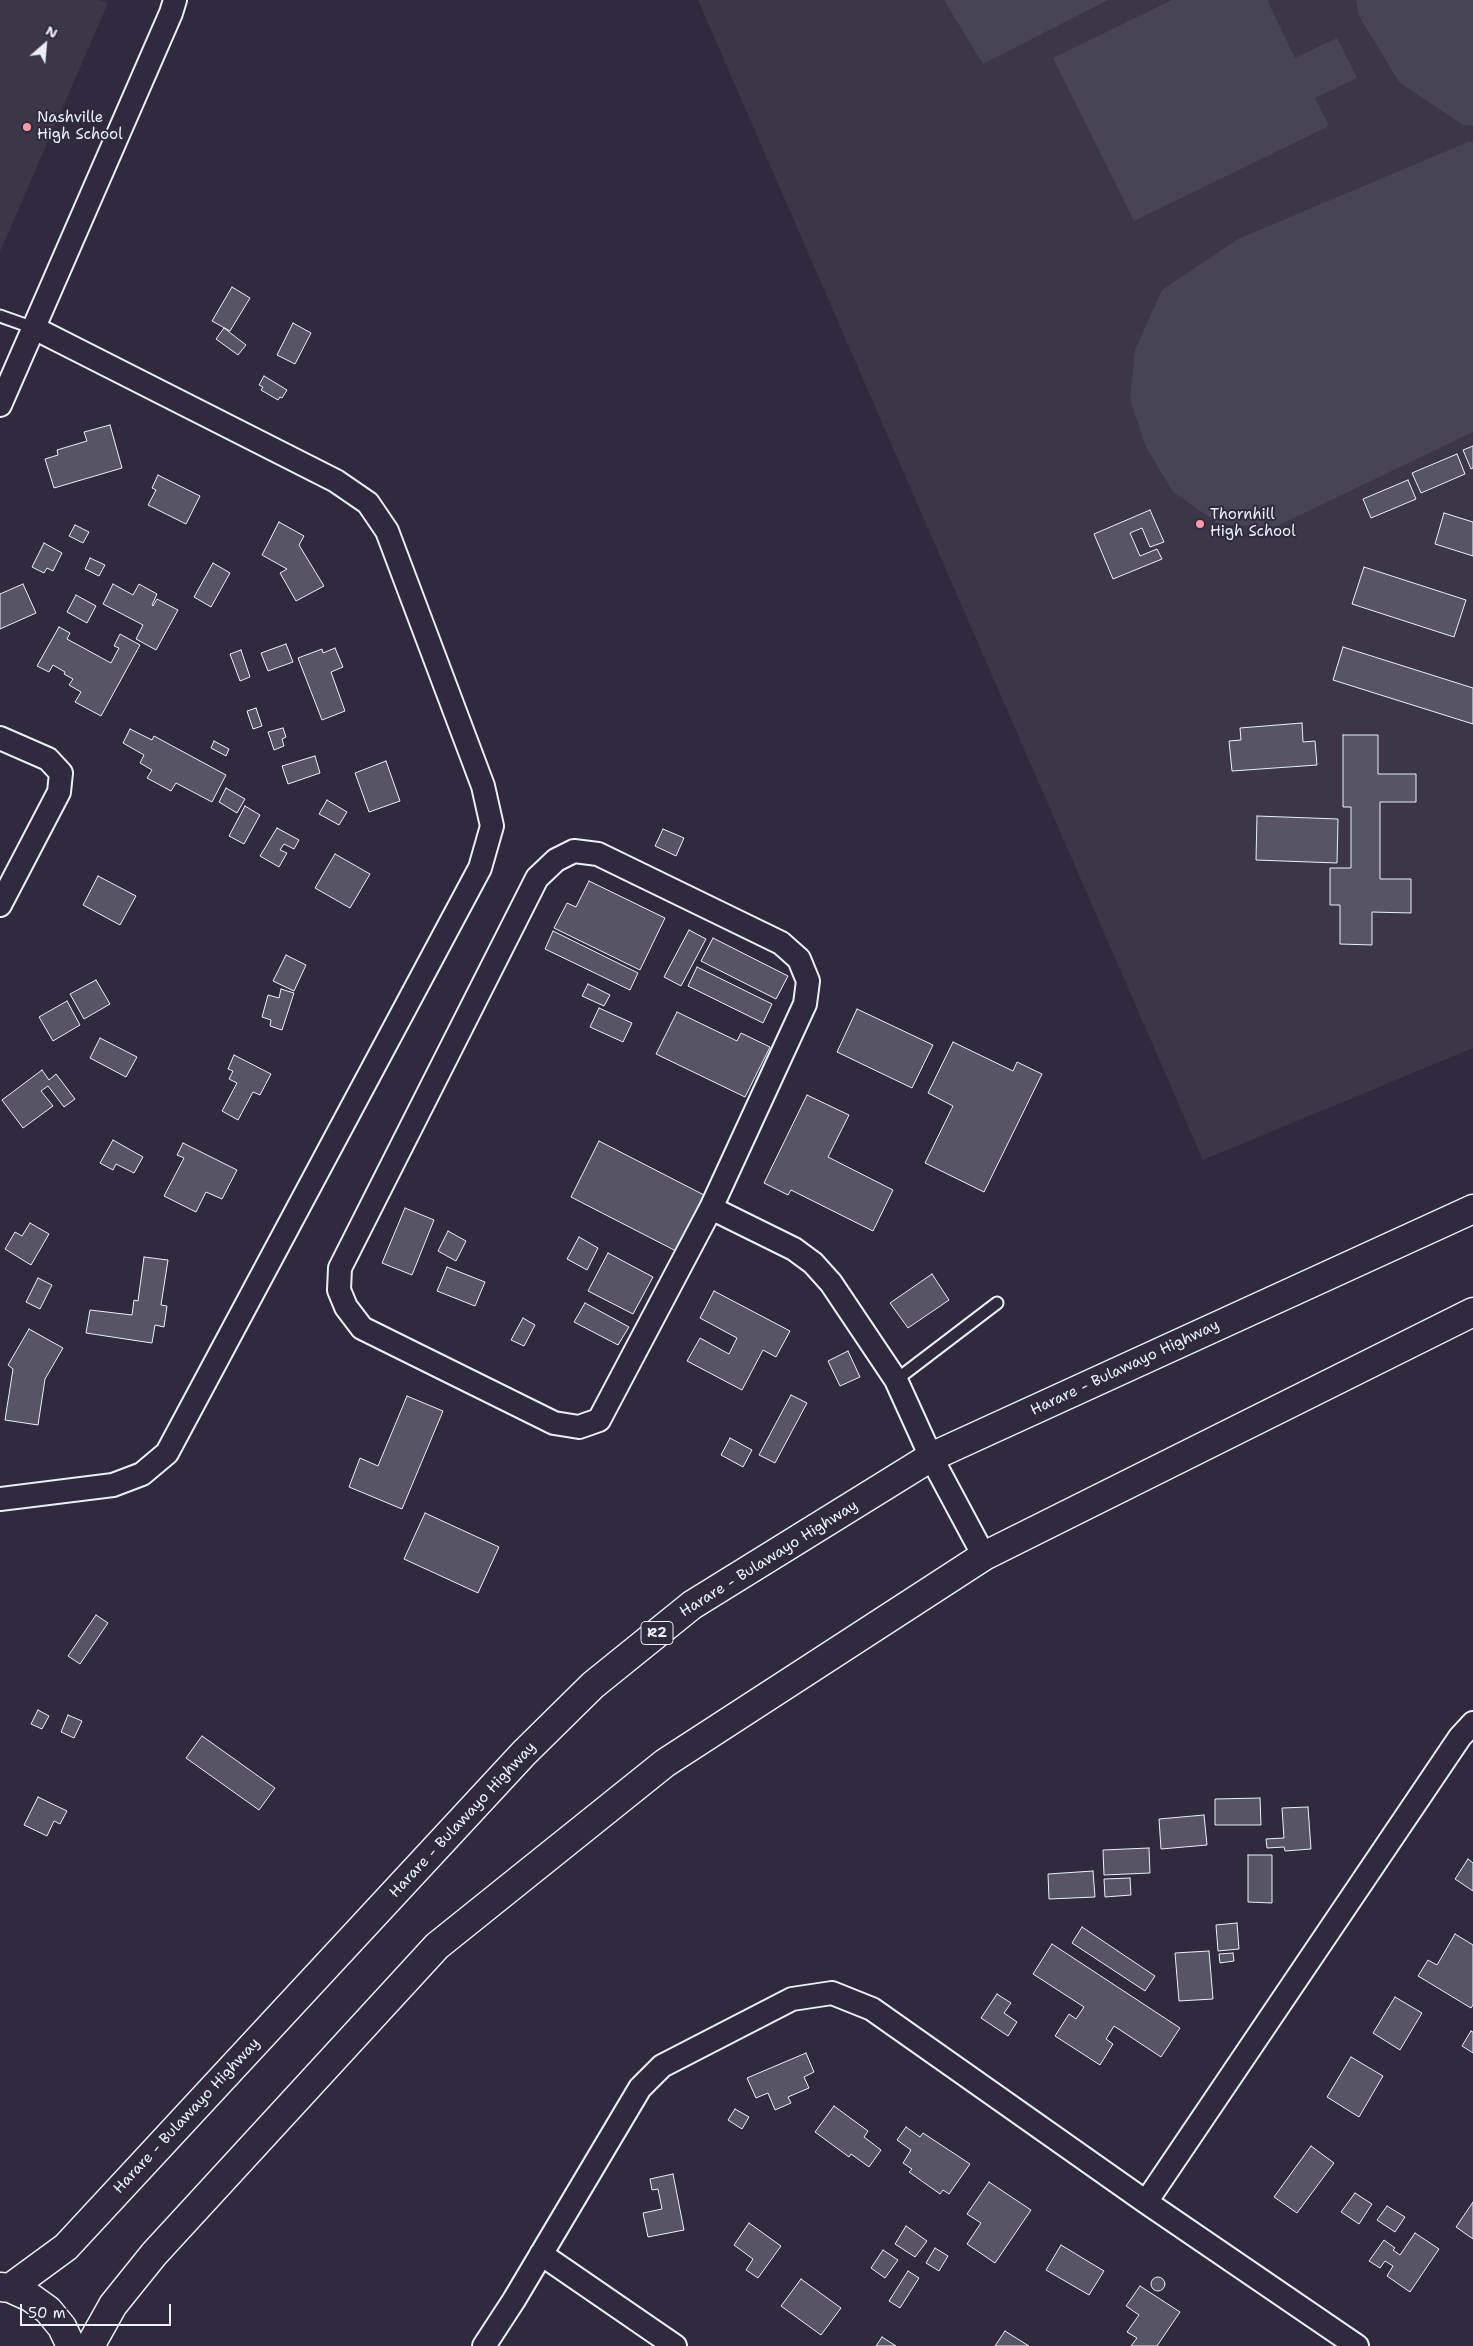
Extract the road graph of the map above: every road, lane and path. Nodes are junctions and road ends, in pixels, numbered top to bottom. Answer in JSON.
{"nodes":[{"id":1,"x":175,"y":0,"type":"edge"},
{"id":2,"x":0,"y":316,"type":"edge"},
{"id":3,"x":34,"y":328,"type":"junction"},
{"id":4,"x":0,"y":405,"type":"edge"},
{"id":5,"x":0,"y":738,"type":"edge"},
{"id":6,"x":0,"y":905,"type":"edge"},
{"id":7,"x":711,"y":1208,"type":"junction"},
{"id":8,"x":1473,"y":1209,"type":"edge"},
{"id":9,"x":997,"y":1303,"type":"dead end"},
{"id":10,"x":1473,"y":1312,"type":"edge"},
{"id":11,"x":896,"y":1380,"type":"junction"},
{"id":12,"x":931,"y":1457,"type":"junction"},
{"id":13,"x":0,"y":1498,"type":"edge"},
{"id":14,"x":984,"y":1556,"type":"junction"},
{"id":15,"x":1473,"y":1723,"type":"edge"},
{"id":16,"x":1146,"y":2202,"type":"junction"},
{"id":17,"x":541,"y":2254,"type":"junction"},
{"id":18,"x":5,"y":2287,"type":"edge"},
{"id":19,"x":72,"y":2346,"type":"edge"},
{"id":20,"x":90,"y":2346,"type":"edge"},
{"id":21,"x":484,"y":2346,"type":"edge"},
{"id":22,"x":675,"y":2346,"type":"edge"},
{"id":23,"x":1357,"y":2346,"type":"edge"}],
"edges":[{"from":1,"to":3,"type":"street"},
{"from":2,"to":3,"type":"lane"},
{"from":3,"to":4,"type":"street"},
{"from":3,"to":13,"type":"street"},
{"from":5,"to":6,"type":"street"},
{"from":7,"to":7,"type":"street"},
{"from":7,"to":11,"type":"street"},
{"from":8,"to":12,"type":"highway","name":"Harare - Bulawayo Highway","number":"R2"},
{"from":9,"to":11,"type":"lane"},
{"from":10,"to":14,"type":"highway"},
{"from":11,"to":12,"type":"street"},
{"from":12,"to":14,"type":"street"},
{"from":12,"to":18,"type":"highway","name":"Harare - Bulawayo Highway","number":"R2"},
{"from":14,"to":20,"type":"highway"},
{"from":15,"to":16,"type":"street"},
{"from":16,"to":17,"type":"street"},
{"from":16,"to":23,"type":"street"},
{"from":17,"to":21,"type":"street"},
{"from":17,"to":22,"type":"street"},
{"from":18,"to":19,"type":"highway","name":"Harare - Bulawayo Highway","number":"R2"}]}
